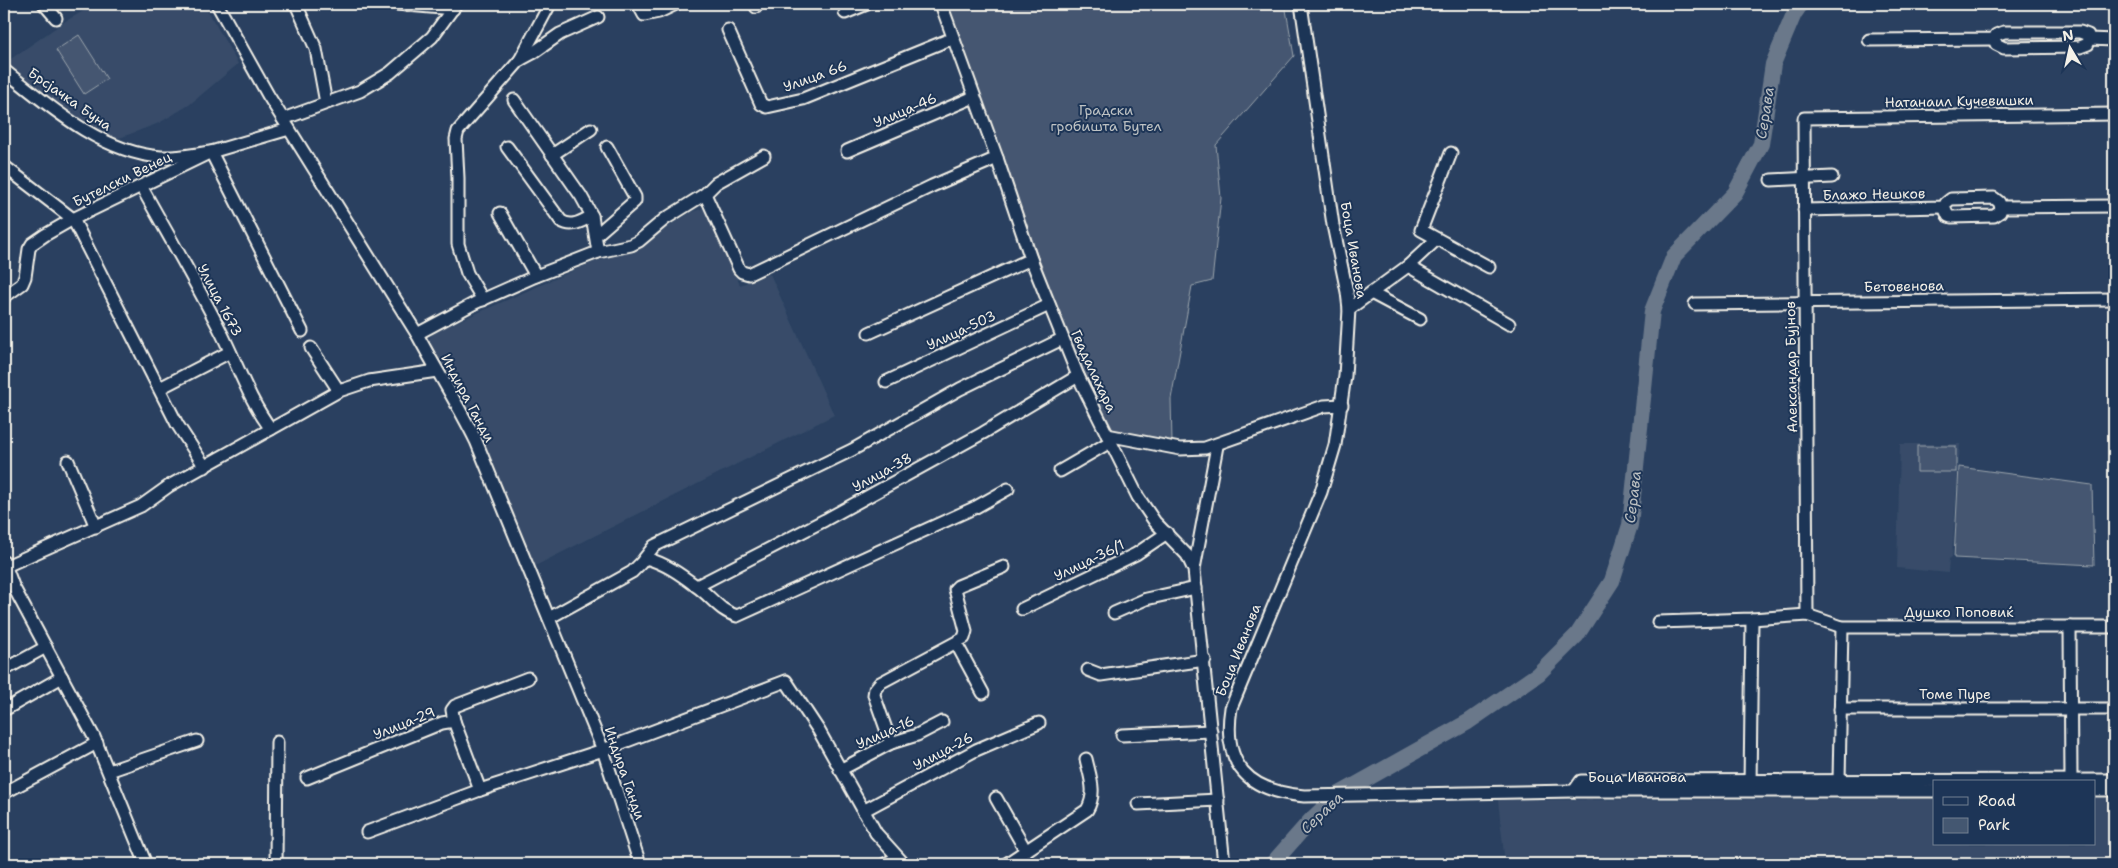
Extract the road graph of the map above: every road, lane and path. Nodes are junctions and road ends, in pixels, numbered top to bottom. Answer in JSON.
{"nodes":[{"id":1,"x":44,"y":4,"type":"edge"},
{"id":2,"x":217,"y":4,"type":"edge"},
{"id":3,"x":296,"y":4,"type":"edge"},
{"id":4,"x":396,"y":4,"type":"edge"},
{"id":5,"x":550,"y":4,"type":"edge"},
{"id":6,"x":638,"y":4,"type":"edge"},
{"id":7,"x":676,"y":4,"type":"edge"},
{"id":8,"x":866,"y":4,"type":"edge"},
{"id":9,"x":940,"y":4,"type":"edge"},
{"id":10,"x":1301,"y":4,"type":"edge"},
{"id":11,"x":454,"y":7,"type":"edge"},
{"id":12,"x":845,"y":13,"type":"dead end"},
{"id":13,"x":598,"y":17,"type":"dead end"},
{"id":14,"x":56,"y":18,"type":"dead end"},
{"id":15,"x":728,"y":30,"type":"dead end"},
{"id":16,"x":953,"y":38,"type":"junction"},
{"id":17,"x":1869,"y":40,"type":"dead end"},
{"id":18,"x":2114,"y":40,"type":"edge"},
{"id":19,"x":520,"y":60,"type":"junction"},
{"id":20,"x":4,"y":70,"type":"edge"},
{"id":21,"x":974,"y":97,"type":"junction"},
{"id":22,"x":514,"y":100,"type":"dead end"},
{"id":23,"x":326,"y":103,"type":"junction"},
{"id":24,"x":2114,"y":114,"type":"edge"},
{"id":25,"x":283,"y":118,"type":"junction"},
{"id":26,"x":1804,"y":118,"type":"joint"},
{"id":27,"x":290,"y":129,"type":"junction"},
{"id":28,"x":591,"y":129,"type":"dead end"},
{"id":29,"x":507,"y":147,"type":"dead end"},
{"id":30,"x":607,"y":147,"type":"dead end"},
{"id":31,"x":846,"y":151,"type":"dead end"},
{"id":32,"x":211,"y":152,"type":"junction"},
{"id":33,"x":1451,"y":154,"type":"dead end"},
{"id":34,"x":552,"y":155,"type":"junction"},
{"id":35,"x":764,"y":156,"type":"dead end"},
{"id":36,"x":997,"y":158,"type":"junction"},
{"id":37,"x":4,"y":166,"type":"edge"},
{"id":38,"x":1832,"y":177,"type":"dead end"},
{"id":39,"x":1804,"y":178,"type":"junction"},
{"id":40,"x":1771,"y":180,"type":"dead end"},
{"id":41,"x":141,"y":186,"type":"junction"},
{"id":42,"x":705,"y":194,"type":"junction"},
{"id":43,"x":2114,"y":206,"type":"edge"},
{"id":44,"x":2001,"y":207,"type":"junction"},
{"id":45,"x":1944,"y":208,"type":"junction"},
{"id":46,"x":1804,"y":210,"type":"junction"},
{"id":47,"x":500,"y":213,"type":"dead end"},
{"id":48,"x":592,"y":216,"type":"junction"},
{"id":49,"x":73,"y":219,"type":"junction"},
{"id":50,"x":596,"y":234,"type":"junction"},
{"id":51,"x":1436,"y":240,"type":"junction"},
{"id":52,"x":598,"y":252,"type":"junction"},
{"id":53,"x":1031,"y":259,"type":"junction"},
{"id":54,"x":1408,"y":266,"type":"junction"},
{"id":55,"x":1489,"y":267,"type":"dead end"},
{"id":56,"x":536,"y":276,"type":"junction"},
{"id":57,"x":1371,"y":293,"type":"junction"},
{"id":58,"x":4,"y":297,"type":"edge"},
{"id":59,"x":2114,"y":299,"type":"edge"},
{"id":60,"x":483,"y":300,"type":"junction"},
{"id":61,"x":1805,"y":302,"type":"junction"},
{"id":62,"x":1695,"y":304,"type":"dead end"},
{"id":63,"x":1049,"y":305,"type":"junction"},
{"id":64,"x":1349,"y":309,"type":"junction"},
{"id":65,"x":1420,"y":319,"type":"dead end"},
{"id":66,"x":1509,"y":324,"type":"dead end"},
{"id":67,"x":302,"y":331,"type":"dead end"},
{"id":68,"x":869,"y":333,"type":"dead end"},
{"id":69,"x":417,"y":334,"type":"junction"},
{"id":70,"x":1062,"y":340,"type":"junction"},
{"id":71,"x":311,"y":348,"type":"dead end"},
{"id":72,"x":230,"y":352,"type":"junction"},
{"id":73,"x":437,"y":371,"type":"junction"},
{"id":74,"x":1078,"y":376,"type":"junction"},
{"id":75,"x":886,"y":382,"type":"dead end"},
{"id":76,"x":160,"y":388,"type":"junction"},
{"id":77,"x":339,"y":392,"type":"junction"},
{"id":78,"x":1342,"y":405,"type":"junction"},
{"id":79,"x":271,"y":429,"type":"junction"},
{"id":80,"x":1109,"y":438,"type":"junction"},
{"id":81,"x":1217,"y":446,"type":"junction"},
{"id":82,"x":68,"y":462,"type":"dead end"},
{"id":83,"x":205,"y":467,"type":"junction"},
{"id":84,"x":1060,"y":471,"type":"dead end"},
{"id":85,"x":1008,"y":489,"type":"dead end"},
{"id":86,"x":96,"y":527,"type":"junction"},
{"id":87,"x":1167,"y":533,"type":"junction"},
{"id":88,"x":645,"y":558,"type":"junction"},
{"id":89,"x":4,"y":565,"type":"edge"},
{"id":90,"x":1004,"y":566,"type":"dead end"},
{"id":91,"x":1194,"y":570,"type":"junction"},
{"id":92,"x":696,"y":586,"type":"junction"},
{"id":93,"x":1196,"y":588,"type":"junction"},
{"id":94,"x":1022,"y":609,"type":"dead end"},
{"id":95,"x":1114,"y":613,"type":"dead end"},
{"id":96,"x":1807,"y":615,"type":"junction"},
{"id":97,"x":549,"y":618,"type":"junction"},
{"id":98,"x":1752,"y":619,"type":"junction"},
{"id":99,"x":1658,"y":622,"type":"dead end"},
{"id":100,"x":1842,"y":627,"type":"junction"},
{"id":101,"x":2070,"y":627,"type":"junction"},
{"id":102,"x":2114,"y":627,"type":"edge"},
{"id":103,"x":956,"y":643,"type":"junction"},
{"id":104,"x":46,"y":647,"type":"junction"},
{"id":105,"x":1205,"y":660,"type":"junction"},
{"id":106,"x":4,"y":670,"type":"edge"},
{"id":107,"x":1088,"y":670,"type":"dead end"},
{"id":108,"x":62,"y":676,"type":"junction"},
{"id":109,"x":528,"y":678,"type":"dead end"},
{"id":110,"x":983,"y":692,"type":"dead end"},
{"id":111,"x":1840,"y":709,"type":"junction"},
{"id":112,"x":2070,"y":709,"type":"junction"},
{"id":113,"x":2114,"y":709,"type":"edge"},
{"id":114,"x":4,"y":710,"type":"edge"},
{"id":115,"x":454,"y":720,"type":"junction"},
{"id":116,"x":942,"y":722,"type":"dead end"},
{"id":117,"x":1039,"y":723,"type":"dead end"},
{"id":118,"x":1122,"y":735,"type":"dead end"},
{"id":119,"x":1212,"y":737,"type":"junction"},
{"id":120,"x":197,"y":741,"type":"dead end"},
{"id":121,"x":277,"y":742,"type":"dead end"},
{"id":122,"x":97,"y":743,"type":"junction"},
{"id":123,"x":890,"y":743,"type":"junction"},
{"id":124,"x":1231,"y":749,"type":"junction"},
{"id":125,"x":603,"y":750,"type":"junction"},
{"id":126,"x":1086,"y":759,"type":"dead end"},
{"id":127,"x":840,"y":770,"type":"junction"},
{"id":128,"x":109,"y":772,"type":"junction"},
{"id":129,"x":307,"y":778,"type":"dead end"},
{"id":130,"x":1840,"y":780,"type":"junction"},
{"id":131,"x":2071,"y":780,"type":"joint"},
{"id":132,"x":2114,"y":780,"type":"edge"},
{"id":133,"x":1933,"y":781,"type":"edge"},
{"id":134,"x":1750,"y":786,"type":"junction"},
{"id":135,"x":480,"y":790,"type":"junction"},
{"id":136,"x":2096,"y":790,"type":"edge"},
{"id":137,"x":2114,"y":790,"type":"edge"},
{"id":138,"x":1933,"y":791,"type":"edge"},
{"id":139,"x":4,"y":793,"type":"edge"},
{"id":140,"x":996,"y":798,"type":"dead end"},
{"id":141,"x":1218,"y":800,"type":"junction"},
{"id":142,"x":1138,"y":804,"type":"dead end"},
{"id":143,"x":863,"y":811,"type":"junction"},
{"id":144,"x":367,"y":832,"type":"dead end"},
{"id":145,"x":1026,"y":851,"type":"junction"},
{"id":146,"x":900,"y":861,"type":"edge"},
{"id":147,"x":146,"y":864,"type":"edge"},
{"id":148,"x":276,"y":864,"type":"edge"},
{"id":149,"x":640,"y":864,"type":"edge"},
{"id":150,"x":885,"y":864,"type":"edge"},
{"id":151,"x":1006,"y":864,"type":"edge"},
{"id":152,"x":1224,"y":864,"type":"edge"}],
"edges":[{"from":1,"to":14,"type":"street"},
{"from":2,"to":25,"type":"street","name":"Индира Ганди"},
{"from":3,"to":23,"type":"street"},
{"from":4,"to":11,"type":"street"},
{"from":5,"to":19,"type":"street"},
{"from":6,"to":7,"type":"street"},
{"from":8,"to":12,"type":"street"},
{"from":9,"to":16,"type":"street","name":"Гвадалахара"},
{"from":10,"to":64,"type":"street","name":"Боца Иванова"},
{"from":11,"to":23,"type":"street"},
{"from":13,"to":19,"type":"street"},
{"from":15,"to":16,"type":"street","name":"Улица 66"},
{"from":16,"to":21,"type":"street","name":"Гвадалахара"},
{"from":17,"to":18,"type":"street"},
{"from":19,"to":60,"type":"street"},
{"from":20,"to":32,"type":"street","name":"Брсјачка Буна"},
{"from":21,"to":31,"type":"street","name":"Улица-46"},
{"from":21,"to":36,"type":"street","name":"Гвадалахара"},
{"from":22,"to":34,"type":"street"},
{"from":23,"to":25,"type":"street"},
{"from":24,"to":26,"type":"street","name":"Натанаил Кучевишки"},
{"from":25,"to":27,"type":"street","name":"Индира Ганди"},
{"from":26,"to":39,"type":"street","name":"Александар Бујнов"},
{"from":27,"to":32,"type":"street","name":"Бутелски Венец"},
{"from":27,"to":69,"type":"street","name":"Индира Ганди"},
{"from":28,"to":34,"type":"street"},
{"from":29,"to":48,"type":"street"},
{"from":30,"to":50,"type":"street"},
{"from":32,"to":41,"type":"street","name":"Бутелски Венец"},
{"from":32,"to":67,"type":"street"},
{"from":33,"to":51,"type":"street"},
{"from":34,"to":48,"type":"street"},
{"from":35,"to":42,"type":"street"},
{"from":36,"to":42,"type":"street"},
{"from":36,"to":53,"type":"street","name":"Гвадалахара"},
{"from":37,"to":49,"type":"street"},
{"from":38,"to":39,"type":"street"},
{"from":39,"to":40,"type":"street"},
{"from":39,"to":46,"type":"street","name":"Александар Бујнов"},
{"from":41,"to":49,"type":"street","name":"Бутелски Венец"},
{"from":41,"to":72,"type":"street","name":"Улица 1673"},
{"from":42,"to":52,"type":"street"},
{"from":43,"to":44,"type":"street","name":"Блажо Нешков"},
{"from":44,"to":45,"type":"street","name":"Блажо Нешков"},
{"from":44,"to":45,"type":"street","name":"Блажо Нешков"},
{"from":45,"to":46,"type":"street","name":"Блажо Нешков"},
{"from":46,"to":61,"type":"street","name":"Александар Бујнов"},
{"from":47,"to":56,"type":"street"},
{"from":48,"to":50,"type":"street"},
{"from":49,"to":58,"type":"street","name":"Бутелски Венец"},
{"from":49,"to":76,"type":"street"},
{"from":50,"to":52,"type":"street"},
{"from":51,"to":54,"type":"street"},
{"from":51,"to":55,"type":"street"},
{"from":52,"to":56,"type":"street"},
{"from":53,"to":63,"type":"street","name":"Гвадалахара"},
{"from":53,"to":68,"type":"street"},
{"from":54,"to":57,"type":"street"},
{"from":54,"to":66,"type":"street"},
{"from":56,"to":60,"type":"street"},
{"from":57,"to":64,"type":"street"},
{"from":57,"to":65,"type":"street"},
{"from":59,"to":61,"type":"street","name":"Бетовенова"},
{"from":60,"to":69,"type":"street"},
{"from":61,"to":62,"type":"street","name":"Бетовенова"},
{"from":61,"to":96,"type":"street","name":"Александар Бујнов"},
{"from":63,"to":70,"type":"street","name":"Гвадалахара"},
{"from":63,"to":75,"type":"street","name":"Улица-503"},
{"from":64,"to":78,"type":"street","name":"Боца Иванова"},
{"from":69,"to":73,"type":"street","name":"Индира Ганди"},
{"from":70,"to":74,"type":"street","name":"Гвадалахара"},
{"from":70,"to":88,"type":"street"},
{"from":71,"to":77,"type":"street"},
{"from":72,"to":76,"type":"street"},
{"from":72,"to":79,"type":"street","name":"Улица 1673"},
{"from":73,"to":77,"type":"street"},
{"from":73,"to":97,"type":"street","name":"Индира Ганди"},
{"from":74,"to":80,"type":"street","name":"Гвадалахара"},
{"from":74,"to":92,"type":"street","name":"Улица-38"},
{"from":76,"to":83,"type":"street"},
{"from":77,"to":79,"type":"street"},
{"from":78,"to":81,"type":"street"},
{"from":78,"to":124,"type":"street","name":"Боца Иванова"},
{"from":79,"to":83,"type":"street"},
{"from":80,"to":81,"type":"street"},
{"from":80,"to":84,"type":"street"},
{"from":80,"to":87,"type":"street","name":"Гвадалахара"},
{"from":81,"to":91,"type":"street"},
{"from":82,"to":86,"type":"street"},
{"from":83,"to":86,"type":"street"},
{"from":85,"to":92,"type":"street"},
{"from":86,"to":89,"type":"street"},
{"from":87,"to":91,"type":"street","name":"Гвадалахара"},
{"from":87,"to":94,"type":"street","name":"Улица-36/1"},
{"from":88,"to":92,"type":"street"},
{"from":88,"to":97,"type":"street"},
{"from":89,"to":104,"type":"street"},
{"from":90,"to":103,"type":"street"},
{"from":91,"to":93,"type":"street","name":"Гвадалахара"},
{"from":93,"to":95,"type":"street"},
{"from":93,"to":105,"type":"street","name":"Гвадалахара"},
{"from":96,"to":98,"type":"street"},
{"from":96,"to":100,"type":"street","name":"Душко Поповиќ"},
{"from":97,"to":125,"type":"street","name":"Индира Ганди"},
{"from":98,"to":99,"type":"street"},
{"from":98,"to":134,"type":"street"},
{"from":100,"to":101,"type":"street","name":"Душко Поповиќ"},
{"from":100,"to":111,"type":"street"},
{"from":101,"to":102,"type":"street","name":"Душко Поповиќ"},
{"from":101,"to":112,"type":"street"},
{"from":103,"to":110,"type":"street"},
{"from":103,"to":123,"type":"street"},
{"from":104,"to":106,"type":"street"},
{"from":104,"to":108,"type":"street"},
{"from":105,"to":107,"type":"street"},
{"from":105,"to":119,"type":"street","name":"Гвадалахара"},
{"from":108,"to":114,"type":"street"},
{"from":108,"to":122,"type":"street"},
{"from":109,"to":115,"type":"street","name":"Улица-29"},
{"from":111,"to":112,"type":"street","name":"Томе Пуре"},
{"from":111,"to":130,"type":"street"},
{"from":112,"to":113,"type":"street","name":"Томе Пуре"},
{"from":112,"to":131,"type":"street"},
{"from":115,"to":129,"type":"street","name":"Улица-29"},
{"from":115,"to":135,"type":"street"},
{"from":116,"to":123,"type":"street","name":"Улица-16"},
{"from":117,"to":143,"type":"street","name":"Улица-26"},
{"from":118,"to":119,"type":"street"},
{"from":119,"to":124,"type":"street"},
{"from":119,"to":141,"type":"street","name":"Гвадалахара"},
{"from":120,"to":128,"type":"street"},
{"from":121,"to":148,"type":"street"},
{"from":122,"to":128,"type":"street"},
{"from":122,"to":139,"type":"street"},
{"from":123,"to":127,"type":"street","name":"Улица-16"},
{"from":124,"to":134,"type":"street","name":"Боца Иванова"},
{"from":125,"to":127,"type":"street"},
{"from":125,"to":135,"type":"street"},
{"from":125,"to":149,"type":"street","name":"Индира Ганди"},
{"from":126,"to":145,"type":"street"},
{"from":127,"to":143,"type":"street"},
{"from":128,"to":147,"type":"street"},
{"from":130,"to":133,"type":"street"},
{"from":130,"to":134,"type":"street"},
{"from":131,"to":132,"type":"street"},
{"from":134,"to":138,"type":"street"},
{"from":135,"to":144,"type":"street"},
{"from":136,"to":137,"type":"street"},
{"from":140,"to":145,"type":"street"},
{"from":141,"to":142,"type":"street"},
{"from":141,"to":152,"type":"street","name":"Гвадалахара"},
{"from":143,"to":146,"type":"street"},
{"from":145,"to":151,"type":"street"},
{"from":146,"to":150,"type":"street"}]}
